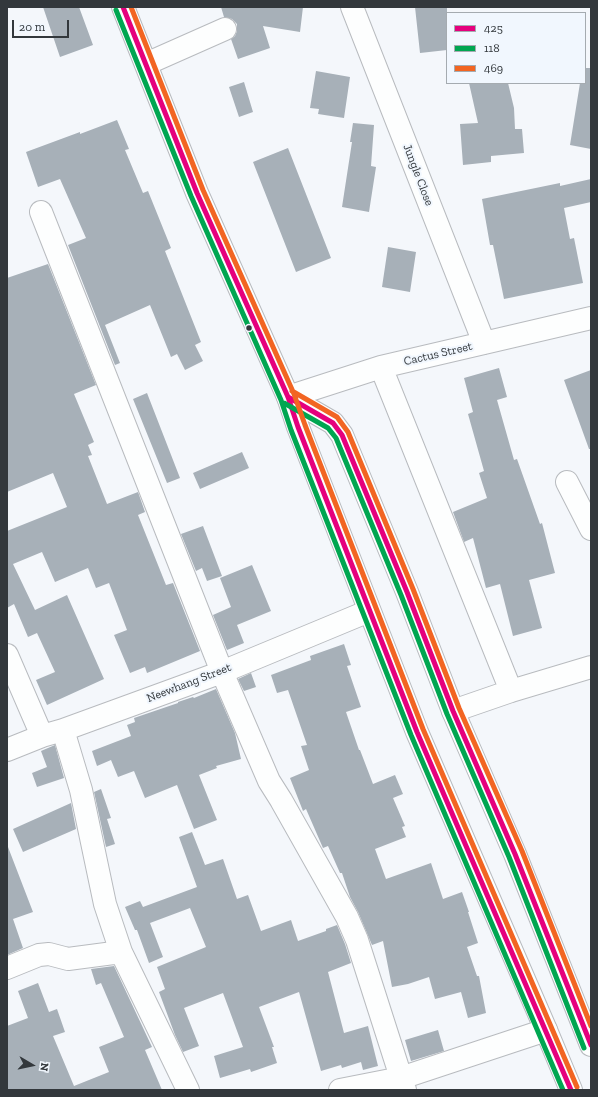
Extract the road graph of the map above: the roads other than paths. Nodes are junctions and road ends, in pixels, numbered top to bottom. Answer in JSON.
{"nodes":[{"id":1,"x":123,"y":7,"type":"edge"},
{"id":2,"x":352,"y":7,"type":"edge"},
{"id":3,"x":225,"y":29,"type":"dead end"},
{"id":4,"x":146,"y":64,"type":"junction"},
{"id":5,"x":41,"y":212,"type":"dead end"},
{"id":6,"x":591,"y":318,"type":"edge"},
{"id":7,"x":484,"y":343,"type":"junction"},
{"id":8,"x":381,"y":367,"type":"junction"},
{"id":9,"x":288,"y":397,"type":"junction"},
{"id":10,"x":567,"y":482,"type":"dead end"},
{"id":11,"x":591,"y":529,"type":"edge"},
{"id":12,"x":369,"y":611,"type":"junction"},
{"id":13,"x":7,"y":655,"type":"edge"},
{"id":14,"x":591,"y":667,"type":"edge"},
{"id":15,"x":222,"y":672,"type":"junction"},
{"id":16,"x":512,"y":691,"type":"junction"},
{"id":17,"x":453,"y":711,"type":"junction"},
{"id":18,"x":63,"y":730,"type":"junction"},
{"id":19,"x":42,"y":736,"type":"junction"},
{"id":20,"x":7,"y":750,"type":"edge"},
{"id":21,"x":121,"y":952,"type":"junction"},
{"id":22,"x":7,"y":968,"type":"edge"},
{"id":23,"x":546,"y":1030,"type":"junction"},
{"id":24,"x":591,"y":1045,"type":"edge"},
{"id":25,"x":403,"y":1084,"type":"edge"},
{"id":26,"x":188,"y":1090,"type":"edge"},
{"id":27,"x":340,"y":1090,"type":"edge"},
{"id":28,"x":571,"y":1090,"type":"edge"}],
"edges":[{"from":1,"to":4,"type":"street"},
{"from":2,"to":7,"type":"street","name":"Jungle Close"},
{"from":3,"to":4,"type":"street"},
{"from":4,"to":9,"type":"street"},
{"from":5,"to":15,"type":"street"},
{"from":6,"to":7,"type":"street","name":"Cactus Street"},
{"from":7,"to":8,"type":"street","name":"Cactus Street"},
{"from":8,"to":9,"type":"street","name":"Cactus Street"},
{"from":8,"to":16,"type":"street"},
{"from":9,"to":12,"type":"street"},
{"from":9,"to":17,"type":"street"},
{"from":10,"to":11,"type":"street"},
{"from":12,"to":15,"type":"street","name":"Neewhang Street"},
{"from":12,"to":23,"type":"street"},
{"from":13,"to":19,"type":"street"},
{"from":14,"to":16,"type":"street"},
{"from":15,"to":18,"type":"street","name":"Neewhang Street"},
{"from":15,"to":25,"type":"street"},
{"from":16,"to":17,"type":"street"},
{"from":17,"to":24,"type":"street"},
{"from":18,"to":19,"type":"street","name":"Neewhang Street"},
{"from":18,"to":21,"type":"street"},
{"from":19,"to":20,"type":"street","name":"Neewhang Street"},
{"from":21,"to":22,"type":"street"},
{"from":21,"to":26,"type":"street"},
{"from":23,"to":25,"type":"street"},
{"from":23,"to":28,"type":"street"},
{"from":25,"to":27,"type":"street"}]}
